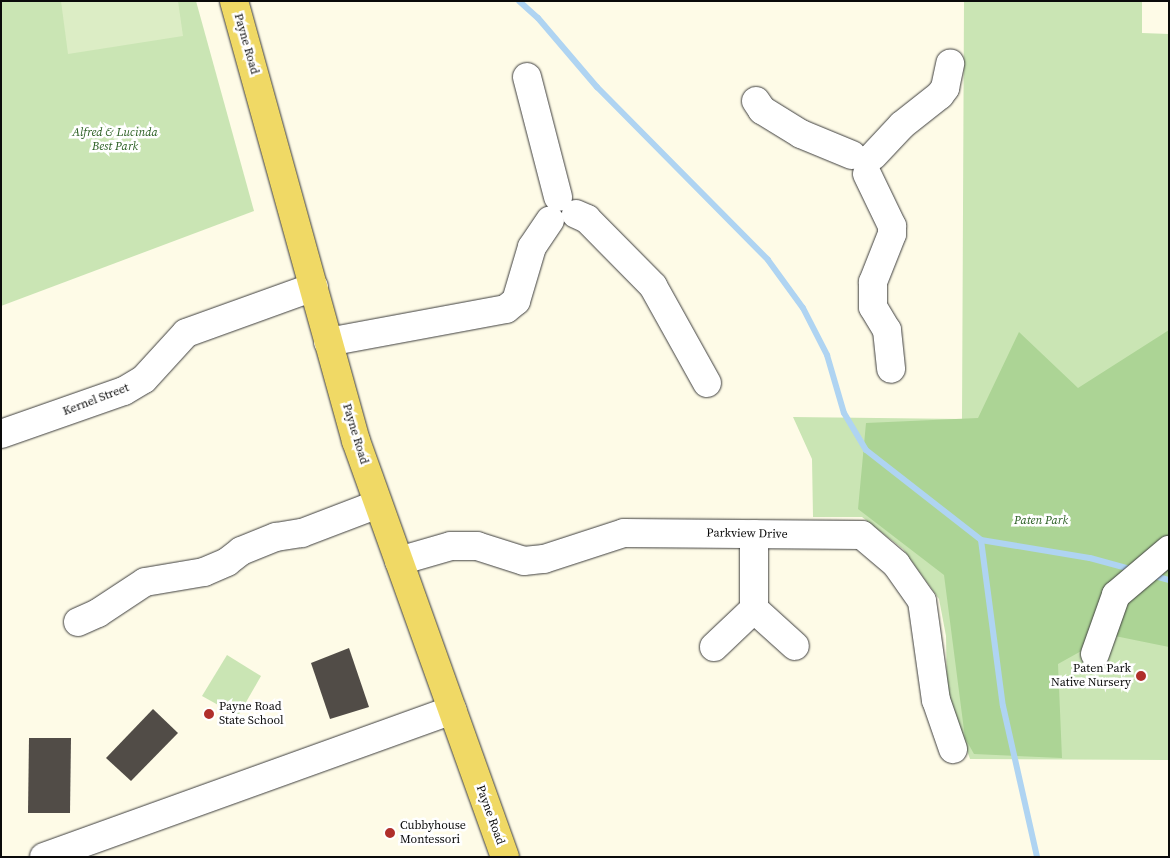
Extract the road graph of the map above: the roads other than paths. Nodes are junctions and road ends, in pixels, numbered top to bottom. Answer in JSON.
{"nodes":[{"id":1,"x":234,"y":1,"type":"edge"},
{"id":2,"x":950,"y":64,"type":"dead end"},
{"id":3,"x":527,"y":77,"type":"dead end"},
{"id":4,"x":756,"y":101,"type":"dead end"},
{"id":5,"x":864,"y":162,"type":"junction"},
{"id":6,"x":561,"y":210,"type":"junction"},
{"id":7,"x":314,"y":287,"type":"junction"},
{"id":8,"x":328,"y":342,"type":"junction"},
{"id":9,"x":892,"y":369,"type":"dead end"},
{"id":10,"x":707,"y":383,"type":"dead end"},
{"id":11,"x":1,"y":434,"type":"edge"},
{"id":12,"x":378,"y":504,"type":"junction"},
{"id":13,"x":754,"y":534,"type":"junction"},
{"id":14,"x":399,"y":561,"type":"junction"},
{"id":15,"x":1153,"y":565,"type":"edge"},
{"id":16,"x":754,"y":609,"type":"junction"},
{"id":17,"x":78,"y":622,"type":"dead end"},
{"id":18,"x":795,"y":646,"type":"dead end"},
{"id":19,"x":714,"y":647,"type":"dead end"},
{"id":20,"x":1095,"y":654,"type":"dead end"},
{"id":21,"x":452,"y":710,"type":"junction"},
{"id":22,"x":953,"y":749,"type":"dead end"},
{"id":23,"x":44,"y":857,"type":"edge"},
{"id":24,"x":506,"y":857,"type":"edge"}],
"edges":[{"from":1,"to":7,"type":"main road","name":"Payne Road"},
{"from":2,"to":5,"type":"street"},
{"from":3,"to":6,"type":"street"},
{"from":4,"to":5,"type":"street"},
{"from":5,"to":9,"type":"street"},
{"from":6,"to":8,"type":"street"},
{"from":6,"to":10,"type":"street"},
{"from":7,"to":8,"type":"main road","name":"Payne Road"},
{"from":7,"to":11,"type":"street","name":"Kernel Street"},
{"from":8,"to":12,"type":"main road","name":"Payne Road"},
{"from":12,"to":14,"type":"main road","name":"Payne Road"},
{"from":12,"to":17,"type":"street"},
{"from":13,"to":14,"type":"street","name":"Parkview Drive"},
{"from":13,"to":16,"type":"street"},
{"from":13,"to":22,"type":"street","name":"Parkview Drive"},
{"from":14,"to":21,"type":"main road","name":"Payne Road"},
{"from":15,"to":20,"type":"street"},
{"from":16,"to":18,"type":"street"},
{"from":16,"to":19,"type":"street"},
{"from":21,"to":23,"type":"street"},
{"from":21,"to":24,"type":"main road","name":"Payne Road"}]}
